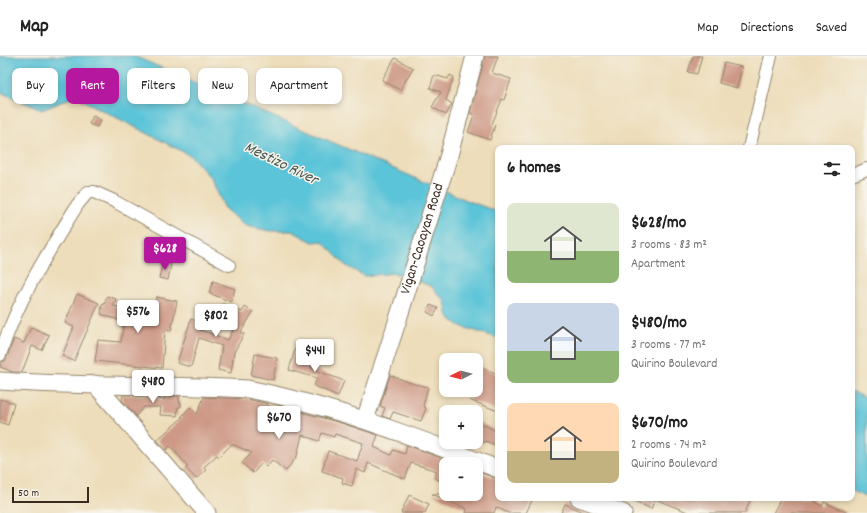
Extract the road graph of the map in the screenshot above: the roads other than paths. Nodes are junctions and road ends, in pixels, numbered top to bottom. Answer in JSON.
{"nodes":[{"id":1,"x":475,"y":56,"type":"edge"},
{"id":2,"x":771,"y":56,"type":"edge"},
{"id":3,"x":750,"y":145,"type":"edge"},
{"id":4,"x":867,"y":169,"type":"edge"},
{"id":5,"x":855,"y":174,"type":"edge"},
{"id":6,"x":229,"y":265,"type":"dead end"},
{"id":7,"x":0,"y":355,"type":"edge"},
{"id":8,"x":0,"y":381,"type":"edge"},
{"id":9,"x":95,"y":384,"type":"junction"},
{"id":10,"x":365,"y":420,"type":"junction"},
{"id":11,"x":495,"y":468,"type":"edge"},
{"id":12,"x":589,"y":501,"type":"edge"},
{"id":13,"x":207,"y":513,"type":"edge"},
{"id":14,"x":624,"y":513,"type":"edge"}],
"edges":[{"from":1,"to":10,"type":"main road","name":"Vigan-Caoayan Road"},
{"from":2,"to":3,"type":"street"},
{"from":4,"to":5,"type":"street"},
{"from":6,"to":7,"type":"street"},
{"from":8,"to":9,"type":"main road"},
{"from":9,"to":10,"type":"main road"},
{"from":9,"to":13,"type":"main road"},
{"from":10,"to":11,"type":"main road"},
{"from":12,"to":14,"type":"main road"}]}
